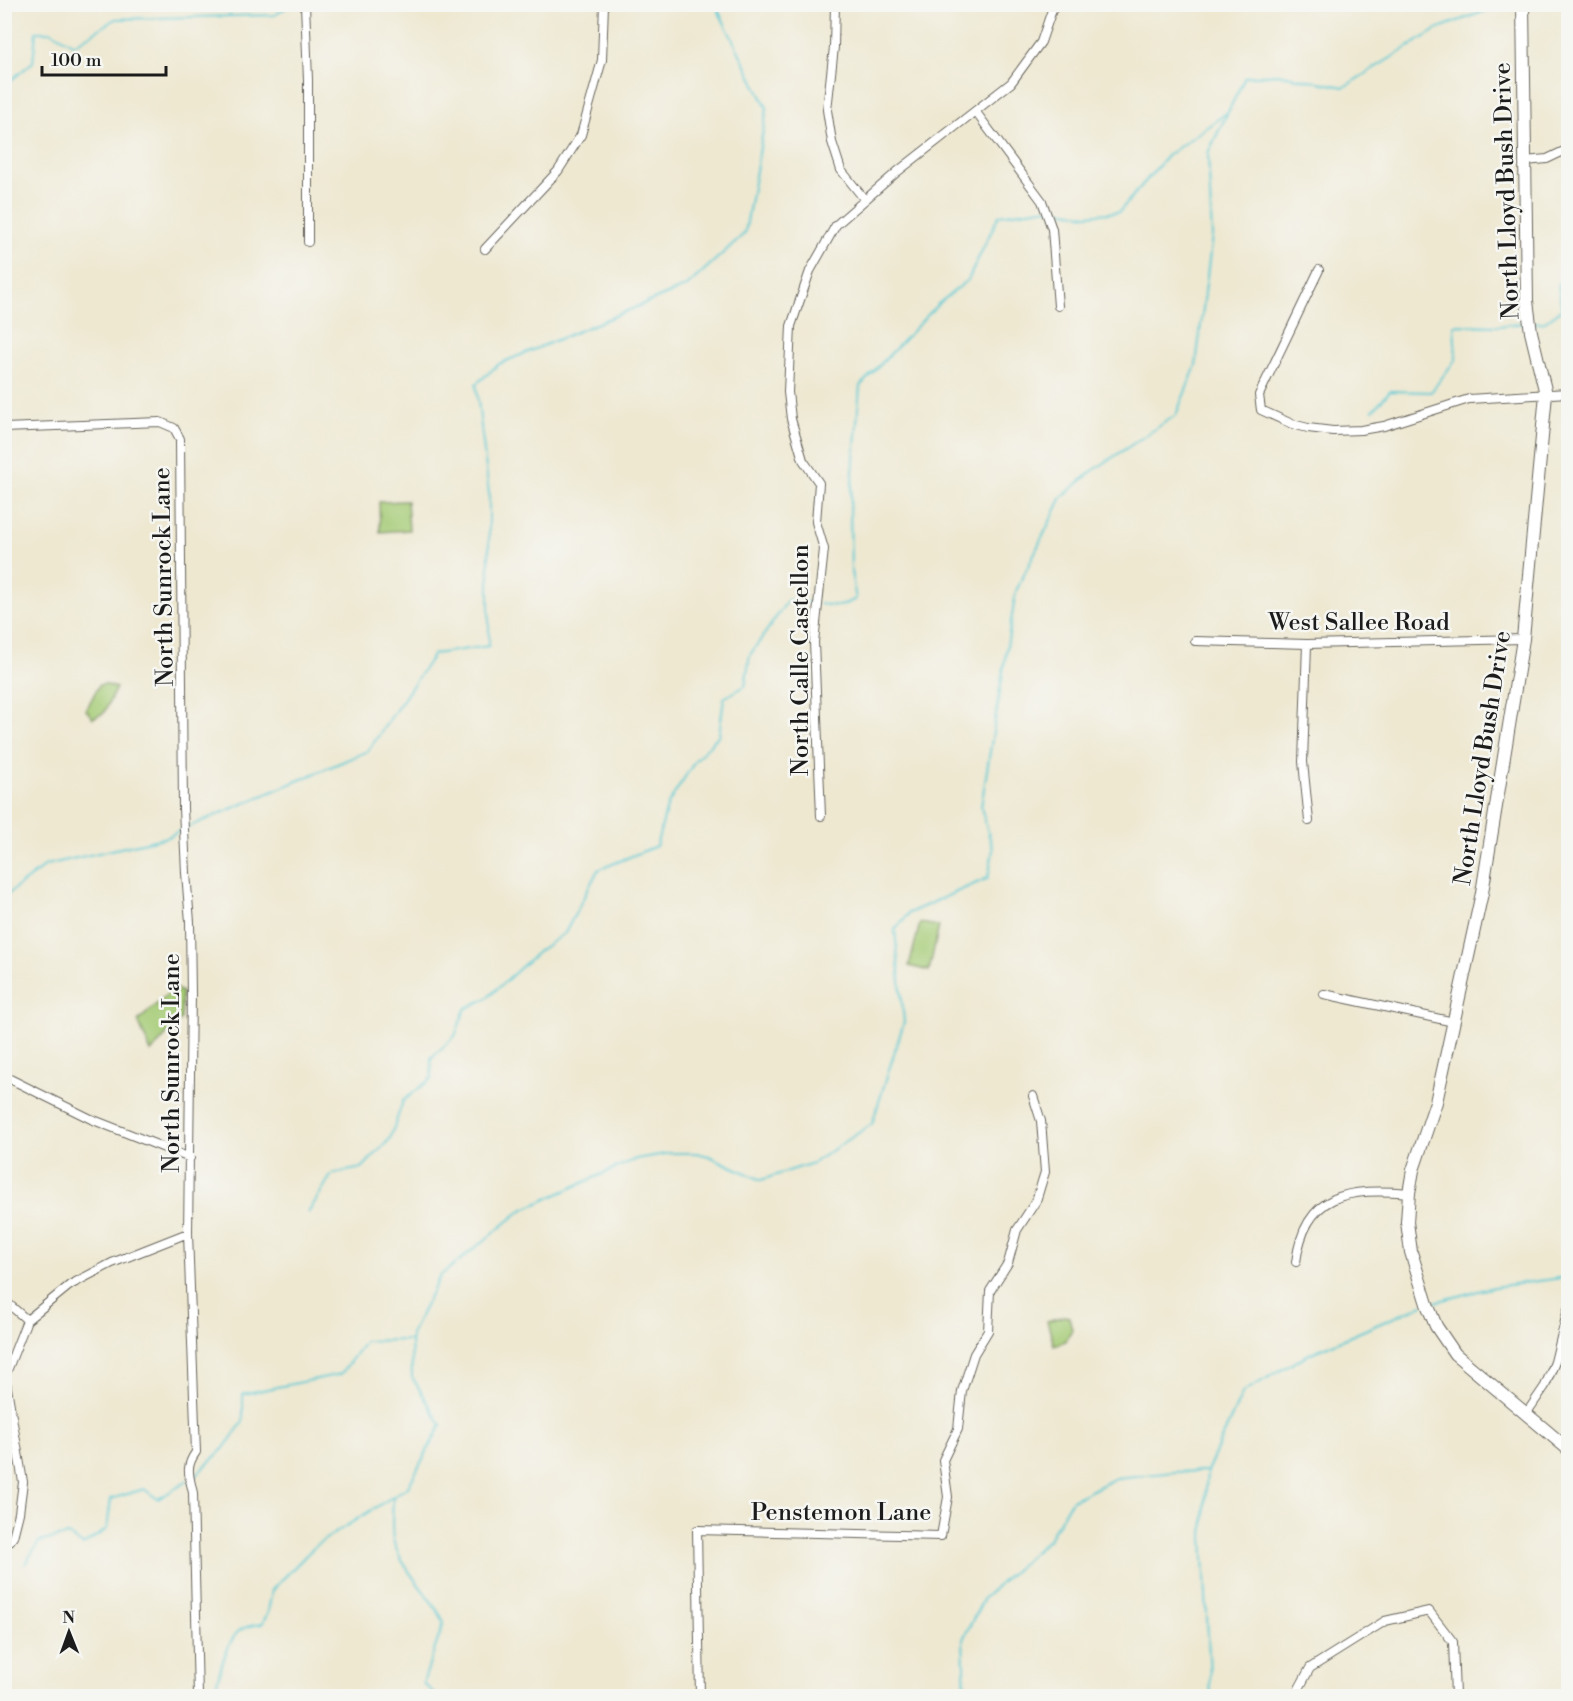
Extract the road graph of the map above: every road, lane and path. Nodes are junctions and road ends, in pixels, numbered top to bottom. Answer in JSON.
{"nodes":[{"id":1,"x":305,"y":4,"type":"edge"},
{"id":2,"x":604,"y":4,"type":"edge"},
{"id":3,"x":835,"y":4,"type":"edge"},
{"id":4,"x":1054,"y":4,"type":"edge"},
{"id":5,"x":1523,"y":4,"type":"edge"},
{"id":6,"x":975,"y":111,"type":"junction"},
{"id":7,"x":1569,"y":149,"type":"edge"},
{"id":8,"x":1525,"y":160,"type":"junction"},
{"id":9,"x":865,"y":200,"type":"junction"},
{"id":10,"x":308,"y":242,"type":"dead end"},
{"id":11,"x":485,"y":249,"type":"dead end"},
{"id":12,"x":1319,"y":270,"type":"dead end"},
{"id":13,"x":1058,"y":306,"type":"dead end"},
{"id":14,"x":1569,"y":393,"type":"edge"},
{"id":15,"x":1546,"y":394,"type":"junction"},
{"id":16,"x":4,"y":428,"type":"edge"},
{"id":17,"x":1523,"y":639,"type":"junction"},
{"id":18,"x":1195,"y":641,"type":"dead end"},
{"id":19,"x":1307,"y":644,"type":"junction"},
{"id":20,"x":821,"y":816,"type":"dead end"},
{"id":21,"x":1309,"y":821,"type":"dead end"},
{"id":22,"x":1324,"y":994,"type":"dead end"},
{"id":23,"x":1454,"y":1022,"type":"junction"},
{"id":24,"x":4,"y":1076,"type":"edge"},
{"id":25,"x":1033,"y":1096,"type":"dead end"},
{"id":26,"x":190,"y":1158,"type":"junction"},
{"id":27,"x":1409,"y":1193,"type":"junction"},
{"id":28,"x":188,"y":1233,"type":"junction"},
{"id":29,"x":1296,"y":1262,"type":"dead end"},
{"id":30,"x":4,"y":1299,"type":"edge"},
{"id":31,"x":1569,"y":1309,"type":"edge"},
{"id":32,"x":27,"y":1320,"type":"junction"},
{"id":33,"x":1526,"y":1414,"type":"junction"},
{"id":34,"x":1569,"y":1449,"type":"edge"},
{"id":35,"x":4,"y":1548,"type":"edge"},
{"id":36,"x":198,"y":1696,"type":"edge"},
{"id":37,"x":700,"y":1696,"type":"edge"},
{"id":38,"x":1295,"y":1696,"type":"edge"},
{"id":39,"x":1455,"y":1696,"type":"edge"}],
"edges":[{"from":1,"to":10,"type":"street"},
{"from":2,"to":11,"type":"street"},
{"from":3,"to":9,"type":"street"},
{"from":4,"to":6,"type":"street","name":"North Calle Castellon"},
{"from":5,"to":8,"type":"street","name":"North Lloyd Bush Drive"},
{"from":6,"to":9,"type":"street","name":"North Calle Castellon"},
{"from":6,"to":13,"type":"street"},
{"from":7,"to":8,"type":"street"},
{"from":8,"to":15,"type":"street","name":"North Lloyd Bush Drive"},
{"from":9,"to":20,"type":"street","name":"North Calle Castellon"},
{"from":12,"to":15,"type":"street"},
{"from":14,"to":15,"type":"street"},
{"from":15,"to":17,"type":"street","name":"North Lloyd Bush Drive"},
{"from":16,"to":26,"type":"street","name":"North Sunrock Lane"},
{"from":17,"to":19,"type":"street","name":"West Sallee Road"},
{"from":17,"to":23,"type":"street","name":"North Lloyd Bush Drive"},
{"from":18,"to":19,"type":"street","name":"West Sallee Road"},
{"from":19,"to":21,"type":"street"},
{"from":22,"to":23,"type":"street"},
{"from":23,"to":27,"type":"street","name":"North Lloyd Bush Drive"},
{"from":24,"to":26,"type":"street"},
{"from":25,"to":37,"type":"street","name":"Penstemon Lane"},
{"from":26,"to":28,"type":"street","name":"North Sunrock Lane"},
{"from":27,"to":29,"type":"street"},
{"from":27,"to":33,"type":"street","name":"North Lloyd Bush Drive"},
{"from":28,"to":32,"type":"street"},
{"from":28,"to":36,"type":"street","name":"North Sunrock Lane"},
{"from":30,"to":32,"type":"street"},
{"from":31,"to":33,"type":"street"},
{"from":32,"to":35,"type":"street"},
{"from":33,"to":34,"type":"street","name":"North Lloyd Bush Drive"},
{"from":38,"to":39,"type":"street"}]}
